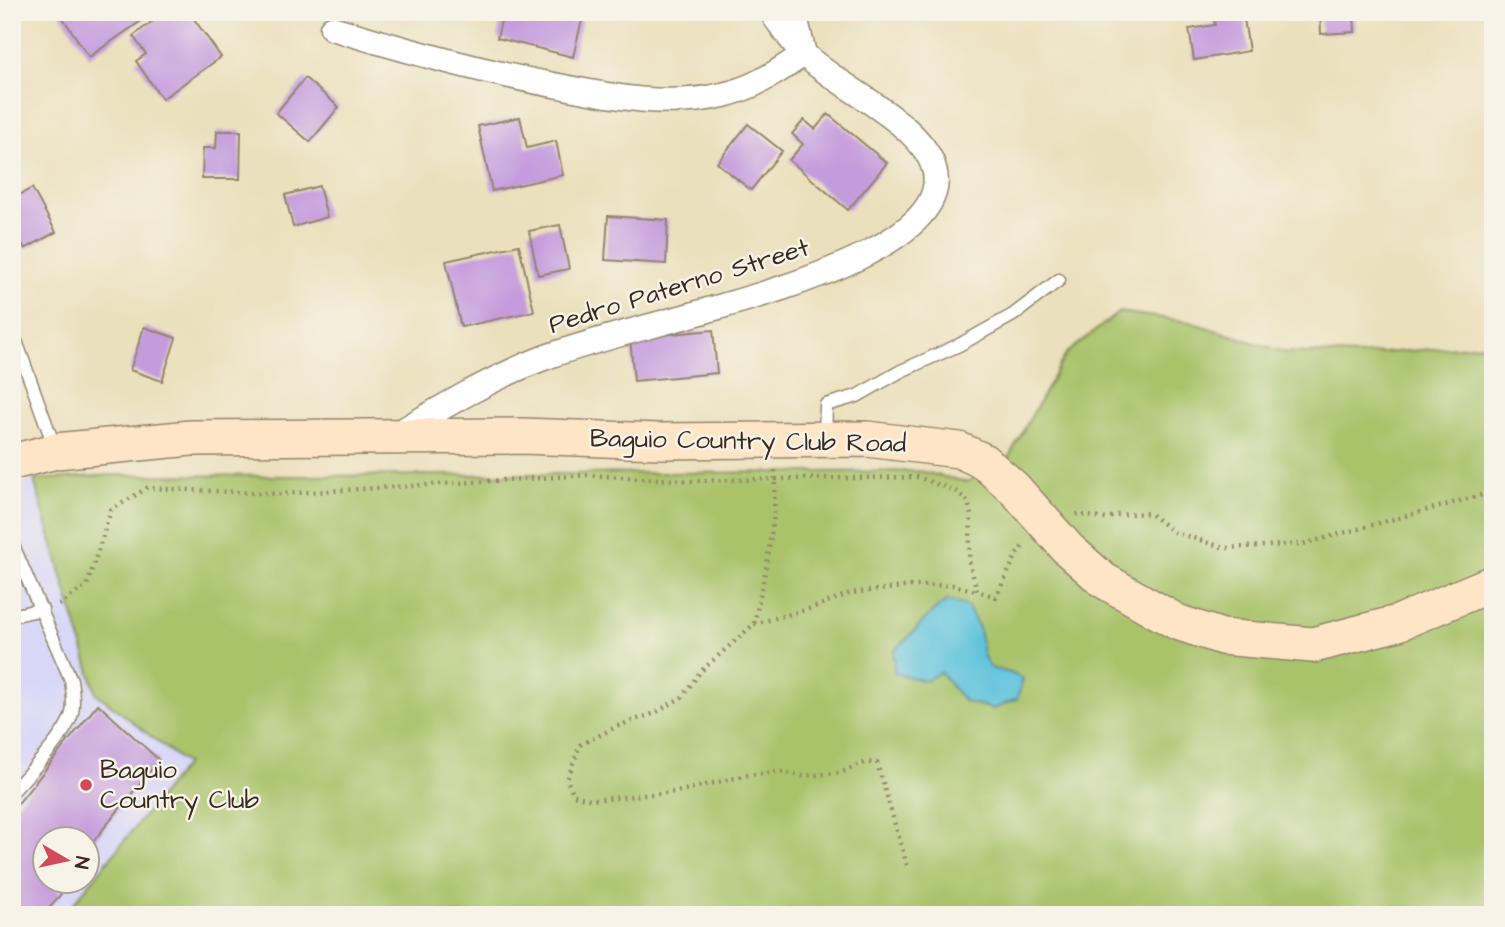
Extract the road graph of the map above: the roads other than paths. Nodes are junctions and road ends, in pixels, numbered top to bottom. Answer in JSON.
{"nodes":[{"id":1,"x":771,"y":12,"type":"edge"},
{"id":2,"x":794,"y":12,"type":"edge"},
{"id":3,"x":332,"y":28,"type":"dead end"},
{"id":4,"x":804,"y":54,"type":"junction"},
{"id":5,"x":1059,"y":280,"type":"dead end"},
{"id":6,"x":12,"y":330,"type":"edge"},
{"id":7,"x":414,"y":430,"type":"junction"},
{"id":8,"x":825,"y":439,"type":"junction"},
{"id":9,"x":56,"y":451,"type":"junction"},
{"id":10,"x":12,"y":462,"type":"edge"},
{"id":11,"x":12,"y":543,"type":"edge"},
{"id":12,"x":1493,"y":583,"type":"edge"},
{"id":13,"x":42,"y":609,"type":"junction"},
{"id":14,"x":12,"y":616,"type":"edge"},
{"id":15,"x":12,"y":792,"type":"edge"}],
"edges":[{"from":1,"to":4,"type":"street","name":"Pedro Paterno Street"},
{"from":2,"to":4,"type":"street"},
{"from":3,"to":4,"type":"street"},
{"from":4,"to":7,"type":"street","name":"Pedro Paterno Street"},
{"from":5,"to":8,"type":"lane"},
{"from":6,"to":9,"type":"lane"},
{"from":7,"to":8,"type":"main road","name":"Baguio Country Club Road"},
{"from":7,"to":9,"type":"main road","name":"Baguio Country Club Road"},
{"from":8,"to":12,"type":"main road","name":"Baguio Country Club Road"},
{"from":9,"to":10,"type":"main road","name":"Baguio Country Club Road"},
{"from":11,"to":13,"type":"lane"},
{"from":13,"to":14,"type":"lane"},
{"from":13,"to":15,"type":"lane"}]}
